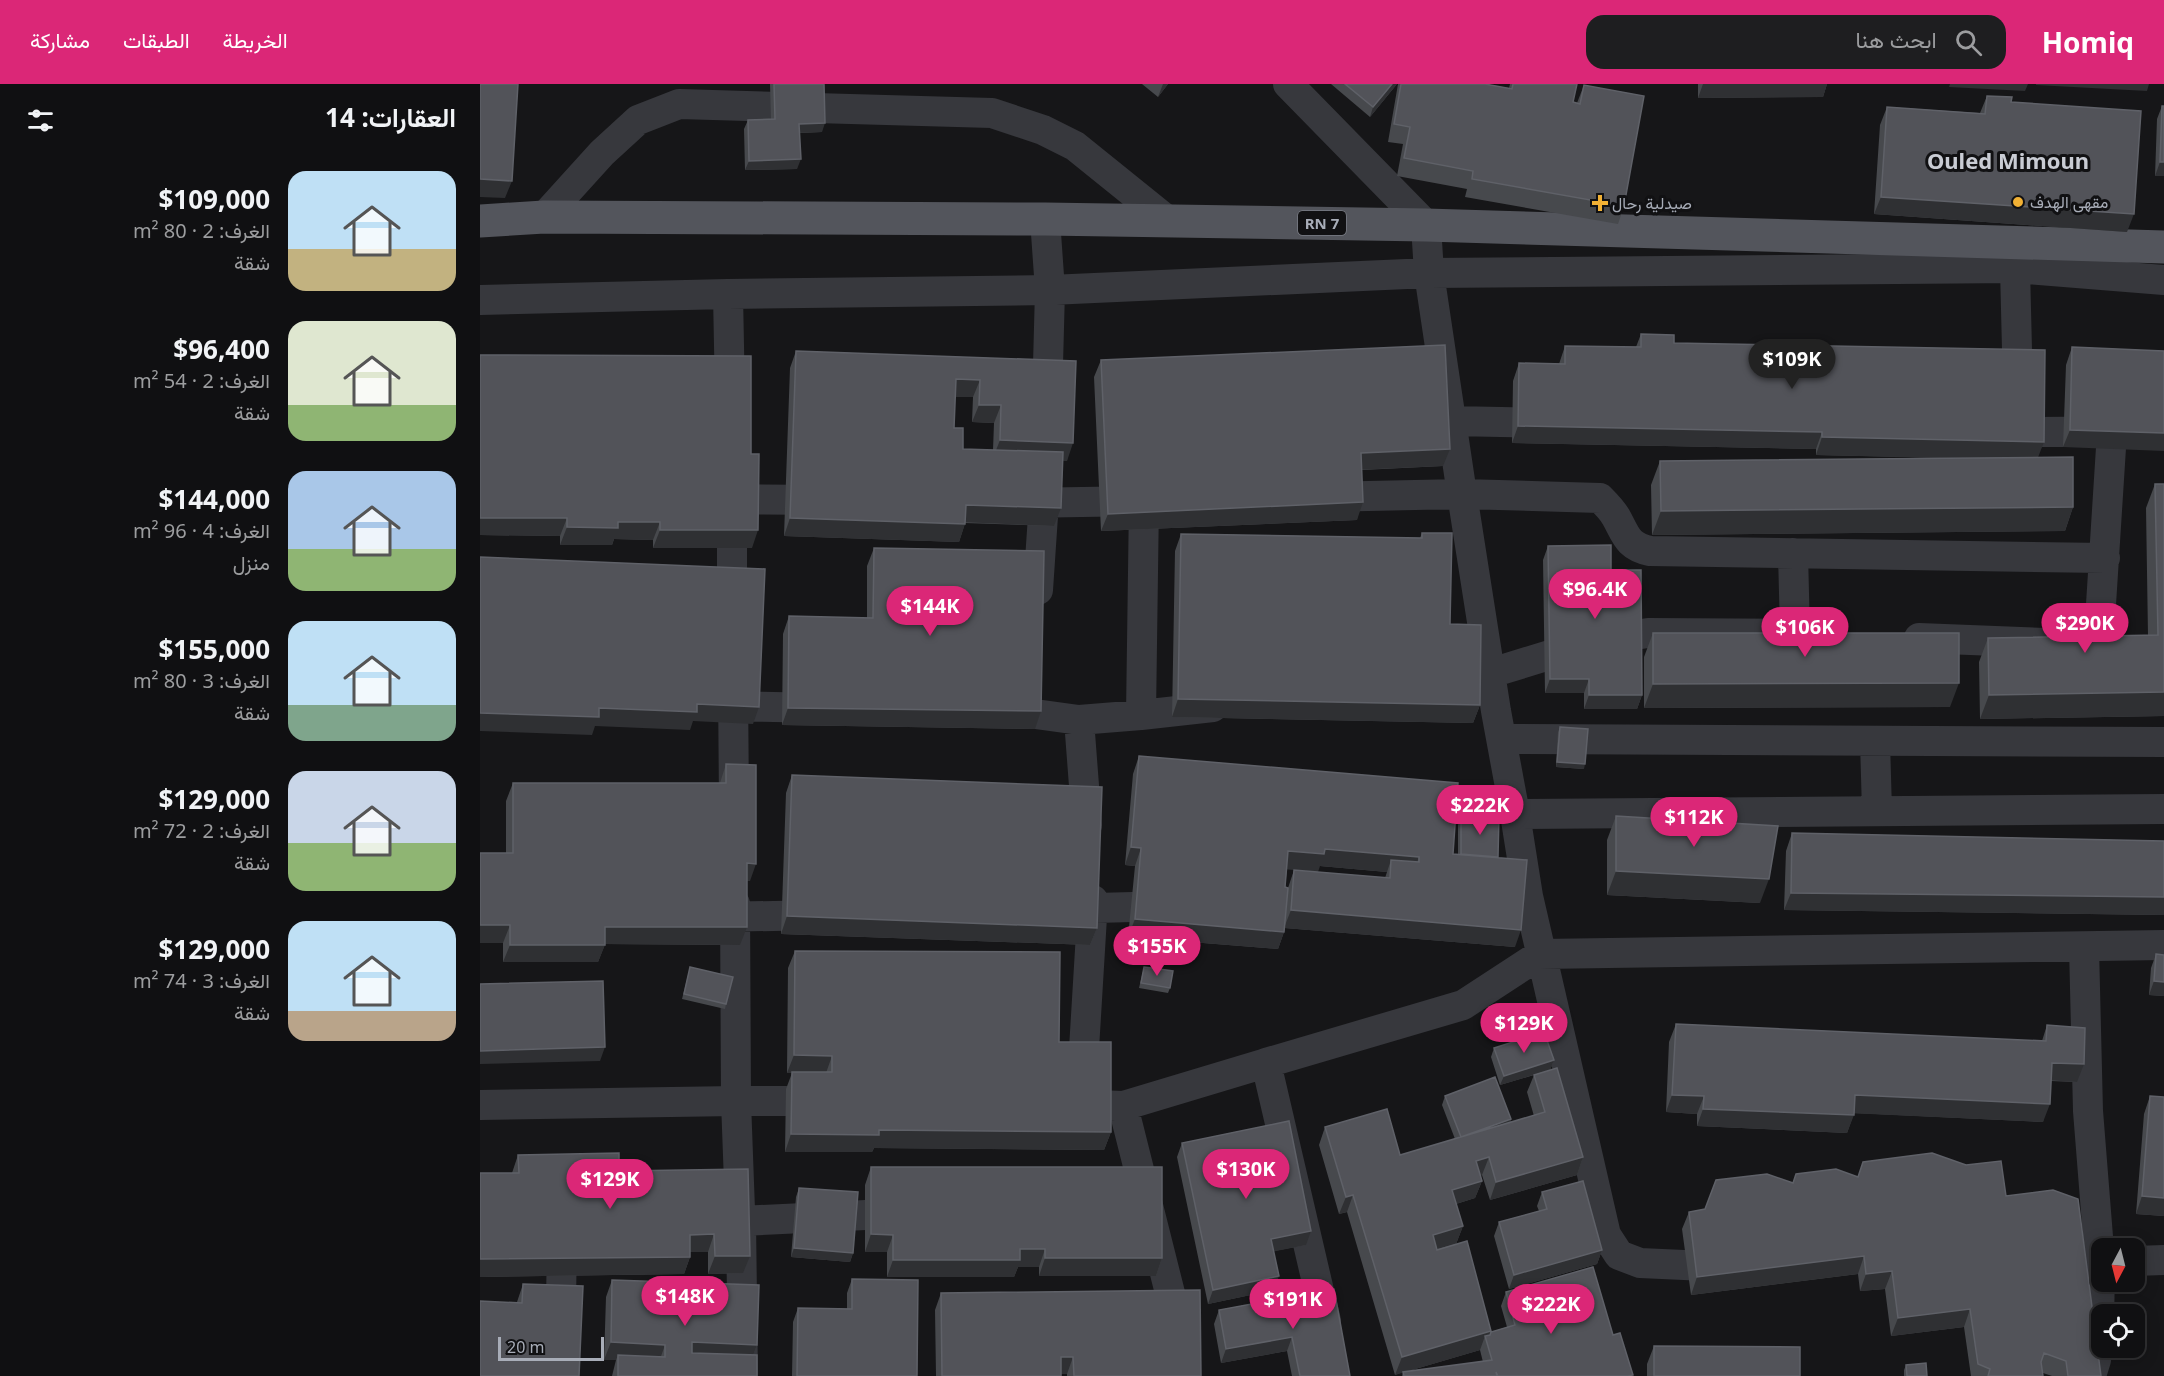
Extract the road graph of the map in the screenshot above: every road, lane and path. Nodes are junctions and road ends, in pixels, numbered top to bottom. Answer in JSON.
{"nodes":[{"id":1,"x":1288,"y":84,"type":"edge"},
{"id":2,"x":544,"y":217,"type":"junction"},
{"id":3,"x":1045,"y":219,"type":"junction"},
{"id":4,"x":480,"y":221,"type":"edge"},
{"id":5,"x":1168,"y":221,"type":"junction"},
{"id":6,"x":1426,"y":225,"type":"junction"},
{"id":7,"x":2164,"y":247,"type":"edge"},
{"id":8,"x":2015,"y":268,"type":"junction"},
{"id":9,"x":1430,"y":273,"type":"junction"},
{"id":10,"x":2164,"y":280,"type":"edge"},
{"id":11,"x":1050,"y":290,"type":"junction"},
{"id":12,"x":728,"y":294,"type":"junction"},
{"id":13,"x":480,"y":300,"type":"edge"},
{"id":14,"x":730,"y":419,"type":"edge"},
{"id":15,"x":1451,"y":421,"type":"junction"},
{"id":16,"x":1582,"y":423,"type":"edge"},
{"id":17,"x":2164,"y":431,"type":"edge"},
{"id":18,"x":2112,"y":432,"type":"junction"},
{"id":19,"x":731,"y":487,"type":"junction"},
{"id":20,"x":1462,"y":494,"type":"junction"},
{"id":21,"x":1297,"y":498,"type":"edge"},
{"id":22,"x":696,"y":500,"type":"edge"},
{"id":23,"x":859,"y":501,"type":"edge"},
{"id":24,"x":998,"y":503,"type":"edge"},
{"id":25,"x":1045,"y":504,"type":"junction"},
{"id":26,"x":1793,"y":553,"type":"junction"},
{"id":27,"x":2105,"y":558,"type":"junction"},
{"id":28,"x":1036,"y":620,"type":"edge"},
{"id":29,"x":1795,"y":633,"type":"junction"},
{"id":30,"x":1853,"y":635,"type":"edge"},
{"id":31,"x":1888,"y":637,"type":"edge"},
{"id":32,"x":1491,"y":673,"type":"junction"},
{"id":33,"x":1444,"y":678,"type":"edge"},
{"id":34,"x":1235,"y":704,"type":"edge"},
{"id":35,"x":687,"y":706,"type":"edge"},
{"id":36,"x":734,"y":706,"type":"junction"},
{"id":37,"x":851,"y":709,"type":"edge"},
{"id":38,"x":969,"y":711,"type":"edge"},
{"id":39,"x":1141,"y":716,"type":"junction"},
{"id":40,"x":1079,"y":720,"type":"junction"},
{"id":41,"x":1502,"y":739,"type":"junction"},
{"id":42,"x":1875,"y":741,"type":"junction"},
{"id":43,"x":2164,"y":742,"type":"edge"},
{"id":44,"x":2164,"y":809,"type":"edge"},
{"id":45,"x":1877,"y":811,"type":"junction"},
{"id":46,"x":1515,"y":814,"type":"junction"},
{"id":47,"x":735,"y":835,"type":"edge"},
{"id":48,"x":735,"y":882,"type":"edge"},
{"id":49,"x":1199,"y":905,"type":"edge"},
{"id":50,"x":1094,"y":908,"type":"junction"},
{"id":51,"x":1034,"y":910,"type":"edge"},
{"id":52,"x":855,"y":914,"type":"edge"},
{"id":53,"x":689,"y":917,"type":"edge"},
{"id":54,"x":735,"y":917,"type":"junction"},
{"id":55,"x":2164,"y":945,"type":"edge"},
{"id":56,"x":2084,"y":946,"type":"junction"},
{"id":57,"x":1541,"y":954,"type":"junction"},
{"id":58,"x":1266,"y":1063,"type":"junction"},
{"id":59,"x":736,"y":1101,"type":"junction"},
{"id":60,"x":855,"y":1102,"type":"edge"},
{"id":61,"x":1045,"y":1104,"type":"edge"},
{"id":62,"x":1080,"y":1104,"type":"junction"},
{"id":63,"x":480,"y":1105,"type":"edge"},
{"id":64,"x":1123,"y":1106,"type":"junction"},
{"id":65,"x":930,"y":1213,"type":"edge"},
{"id":66,"x":729,"y":1221,"type":"junction"},
{"id":67,"x":562,"y":1223,"type":"edge"},
{"id":68,"x":2099,"y":1238,"type":"edge"},
{"id":69,"x":2164,"y":1260,"type":"edge"},
{"id":70,"x":2145,"y":1261,"type":"edge"},
{"id":71,"x":1757,"y":1268,"type":"edge"},
{"id":72,"x":2100,"y":1292,"type":"edge"},
{"id":73,"x":1182,"y":1340,"type":"edge"},
{"id":74,"x":560,"y":1376,"type":"edge"},
{"id":75,"x":743,"y":1376,"type":"edge"},
{"id":76,"x":1314,"y":1376,"type":"edge"},
{"id":77,"x":2091,"y":1376,"type":"edge"}],
"edges":[{"from":1,"to":6,"type":"street"},
{"from":2,"to":3,"type":"main road","number":"RN 7"},
{"from":2,"to":4,"type":"main road","number":"RN 7"},
{"from":2,"to":5,"type":"street"},
{"from":3,"to":5,"type":"main road","number":"RN 7"},
{"from":3,"to":11,"type":"street"},
{"from":5,"to":6,"type":"main road","number":"RN 7"},
{"from":6,"to":7,"type":"main road","number":"RN 7"},
{"from":6,"to":9,"type":"street"},
{"from":8,"to":9,"type":"street"},
{"from":8,"to":10,"type":"street"},
{"from":8,"to":18,"type":"street"},
{"from":9,"to":11,"type":"street"},
{"from":9,"to":15,"type":"street"},
{"from":11,"to":12,"type":"street"},
{"from":11,"to":25,"type":"street"},
{"from":12,"to":13,"type":"street"},
{"from":12,"to":14,"type":"street"},
{"from":15,"to":16,"type":"street"},
{"from":15,"to":20,"type":"street"},
{"from":17,"to":18,"type":"street"},
{"from":18,"to":27,"type":"street"},
{"from":19,"to":22,"type":"street"},
{"from":19,"to":23,"type":"street"},
{"from":19,"to":36,"type":"street"},
{"from":20,"to":21,"type":"street"},
{"from":20,"to":26,"type":"street"},
{"from":20,"to":32,"type":"street"},
{"from":24,"to":25,"type":"street"},
{"from":25,"to":28,"type":"street"},
{"from":25,"to":39,"type":"street"},
{"from":26,"to":27,"type":"street"},
{"from":26,"to":29,"type":"street"},
{"from":27,"to":31,"type":"street"},
{"from":29,"to":30,"type":"street"},
{"from":29,"to":32,"type":"street"},
{"from":32,"to":33,"type":"street"},
{"from":32,"to":41,"type":"street"},
{"from":34,"to":39,"type":"street"},
{"from":35,"to":36,"type":"street"},
{"from":36,"to":37,"type":"street"},
{"from":36,"to":47,"type":"street"},
{"from":38,"to":40,"type":"street"},
{"from":39,"to":40,"type":"street"},
{"from":40,"to":50,"type":"street"},
{"from":41,"to":42,"type":"street"},
{"from":41,"to":46,"type":"street"},
{"from":42,"to":43,"type":"street"},
{"from":42,"to":45,"type":"street"},
{"from":44,"to":45,"type":"street"},
{"from":45,"to":46,"type":"street"},
{"from":46,"to":57,"type":"street"},
{"from":48,"to":54,"type":"street"},
{"from":49,"to":50,"type":"street"},
{"from":50,"to":51,"type":"street"},
{"from":50,"to":62,"type":"street"},
{"from":52,"to":54,"type":"street"},
{"from":53,"to":54,"type":"street"},
{"from":54,"to":59,"type":"street"},
{"from":55,"to":56,"type":"street"},
{"from":56,"to":57,"type":"street"},
{"from":56,"to":68,"type":"street"},
{"from":57,"to":58,"type":"street"},
{"from":57,"to":71,"type":"street"},
{"from":58,"to":64,"type":"street"},
{"from":58,"to":76,"type":"street"},
{"from":59,"to":60,"type":"street"},
{"from":59,"to":63,"type":"street"},
{"from":59,"to":66,"type":"street"},
{"from":61,"to":62,"type":"street"},
{"from":62,"to":64,"type":"street"},
{"from":64,"to":73,"type":"street"},
{"from":65,"to":66,"type":"street"},
{"from":66,"to":75,"type":"street"},
{"from":67,"to":74,"type":"street"},
{"from":69,"to":70,"type":"street"},
{"from":72,"to":77,"type":"street"}]}
